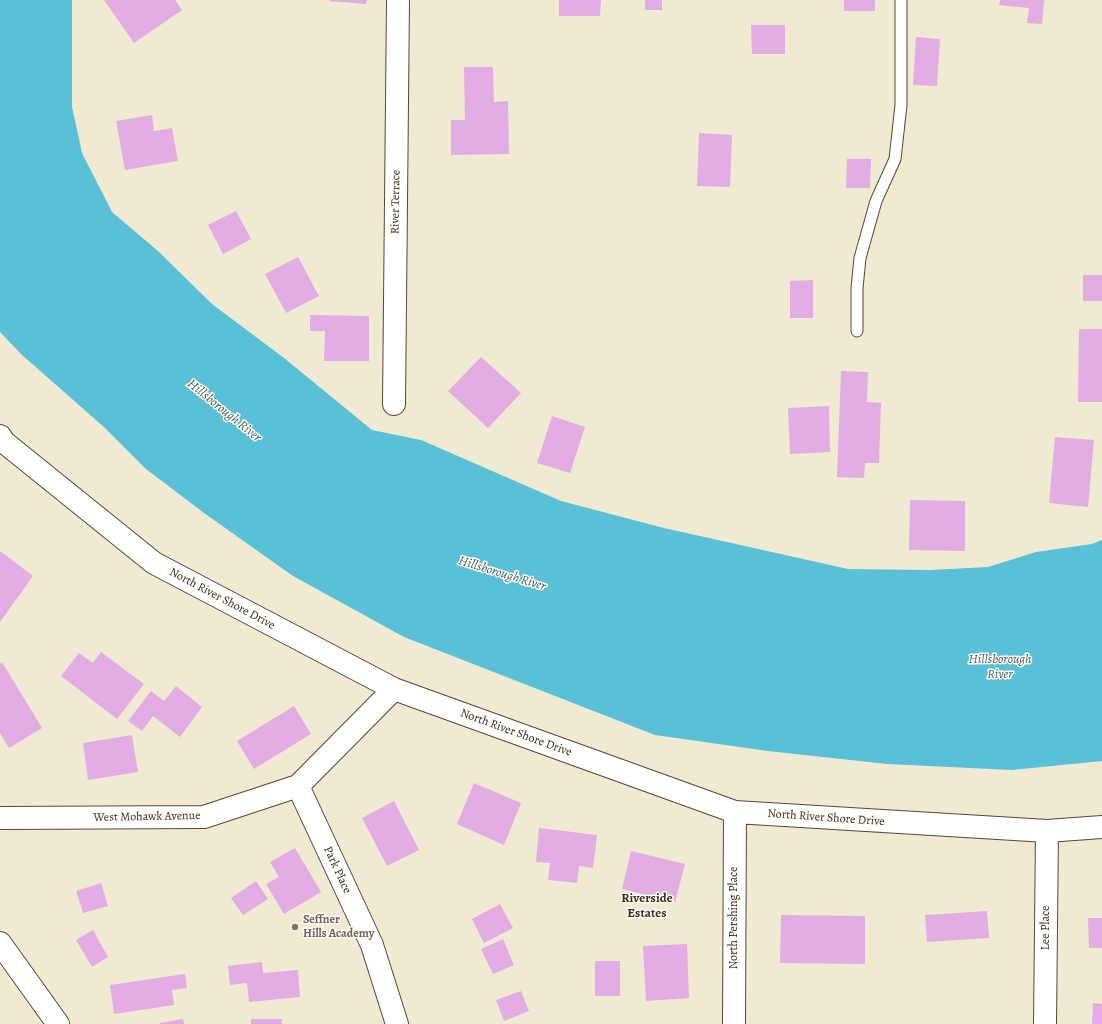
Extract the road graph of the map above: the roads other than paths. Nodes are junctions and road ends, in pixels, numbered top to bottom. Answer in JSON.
{"nodes":[{"id":1,"x":398,"y":0,"type":"edge"},
{"id":2,"x":901,"y":0,"type":"edge"},
{"id":3,"x":857,"y":331,"type":"dead end"},
{"id":4,"x":394,"y":404,"type":"dead end"},
{"id":5,"x":1,"y":441,"type":"edge"},
{"id":6,"x":394,"y":689,"type":"junction"},
{"id":7,"x":298,"y":786,"type":"junction"},
{"id":8,"x":735,"y":812,"type":"junction"},
{"id":9,"x":0,"y":818,"type":"edge"},
{"id":10,"x":1102,"y":827,"type":"edge"},
{"id":11,"x":1047,"y":831,"type":"junction"},
{"id":12,"x":0,"y":943,"type":"edge"},
{"id":13,"x":58,"y":1024,"type":"edge"},
{"id":14,"x":397,"y":1024,"type":"edge"},
{"id":15,"x":734,"y":1024,"type":"edge"},
{"id":16,"x":1045,"y":1024,"type":"edge"}],
"edges":[{"from":1,"to":4,"type":"street","name":"River Terrace"},
{"from":2,"to":3,"type":"lane"},
{"from":5,"to":6,"type":"street","name":"North River Shore Drive"},
{"from":6,"to":7,"type":"street","name":"West Mohawk Avenue"},
{"from":6,"to":8,"type":"street","name":"North River Shore Drive"},
{"from":7,"to":9,"type":"street","name":"West Mohawk Avenue"},
{"from":7,"to":14,"type":"street","name":"Park Place"},
{"from":8,"to":11,"type":"street","name":"North River Shore Drive"},
{"from":8,"to":15,"type":"street","name":"North Pershing Place"},
{"from":10,"to":11,"type":"street","name":"North River Shore Drive"},
{"from":11,"to":16,"type":"street","name":"Lee Place"},
{"from":12,"to":13,"type":"street"}]}
